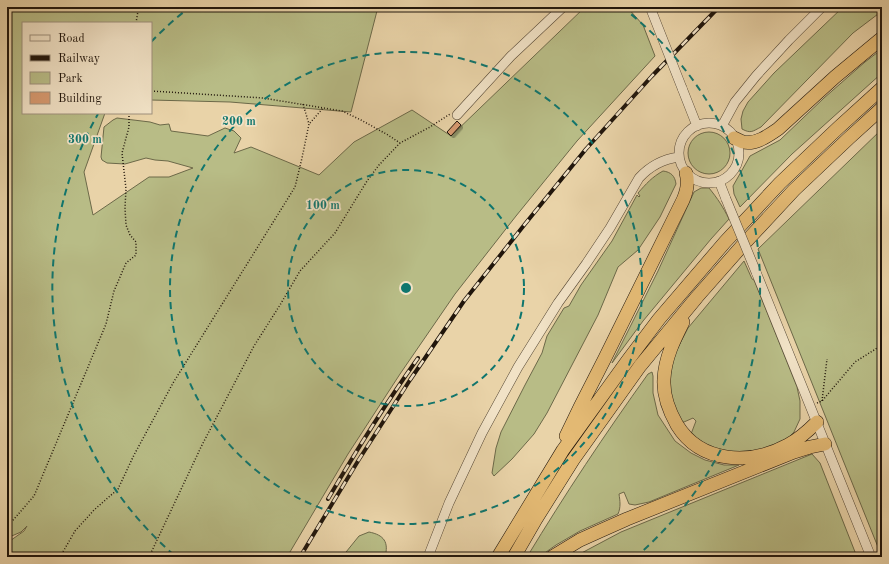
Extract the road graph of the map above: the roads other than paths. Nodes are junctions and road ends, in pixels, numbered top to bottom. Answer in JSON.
{"nodes":[{"id":1,"x":563,"y":7,"type":"edge"},
{"id":2,"x":650,"y":7,"type":"edge"},
{"id":3,"x":822,"y":7,"type":"edge"},
{"id":4,"x":882,"y":38,"type":"edge"},
{"id":5,"x":882,"y":88,"type":"edge"},
{"id":6,"x":882,"y":108,"type":"edge"},
{"id":7,"x":455,"y":113,"type":"road end"},
{"id":8,"x":697,"y":126,"type":"junction"},
{"id":9,"x":722,"y":126,"type":"junction"},
{"id":10,"x":734,"y":138,"type":"junction"},
{"id":11,"x":679,"y":157,"type":"junction"},
{"id":12,"x":686,"y":173,"type":"junction"},
{"id":13,"x":719,"y":181,"type":"junction"},
{"id":14,"x":697,"y":297,"type":"junction"},
{"id":15,"x":817,"y":422,"type":"junction"},
{"id":16,"x":825,"y":444,"type":"junction"},
{"id":17,"x":545,"y":478,"type":"junction"},
{"id":18,"x":428,"y":557,"type":"edge"},
{"id":19,"x":498,"y":557,"type":"edge"},
{"id":20,"x":514,"y":557,"type":"edge"},
{"id":21,"x":552,"y":557,"type":"edge"},
{"id":22,"x":871,"y":557,"type":"edge"}],
"edges":[{"from":1,"to":7,"type":"street"},
{"from":2,"to":8,"type":"street","bridge":true},
{"from":3,"to":9,"type":"street"},
{"from":4,"to":10,"type":"highway"},
{"from":5,"to":17,"type":"highway"},
{"from":6,"to":14,"type":"highway"},
{"from":8,"to":9,"type":"street"},
{"from":8,"to":11,"type":"street"},
{"from":9,"to":10,"type":"street"},
{"from":10,"to":13,"type":"street"},
{"from":11,"to":12,"type":"street"},
{"from":11,"to":18,"type":"street"},
{"from":12,"to":13,"type":"street"},
{"from":12,"to":17,"type":"highway"},
{"from":13,"to":15,"type":"street","bridge":true},
{"from":14,"to":15,"type":"highway"},
{"from":14,"to":20,"type":"highway"},
{"from":15,"to":16,"type":"street"},
{"from":16,"to":21,"type":"highway"},
{"from":16,"to":22,"type":"street"},
{"from":17,"to":19,"type":"highway"}]}
